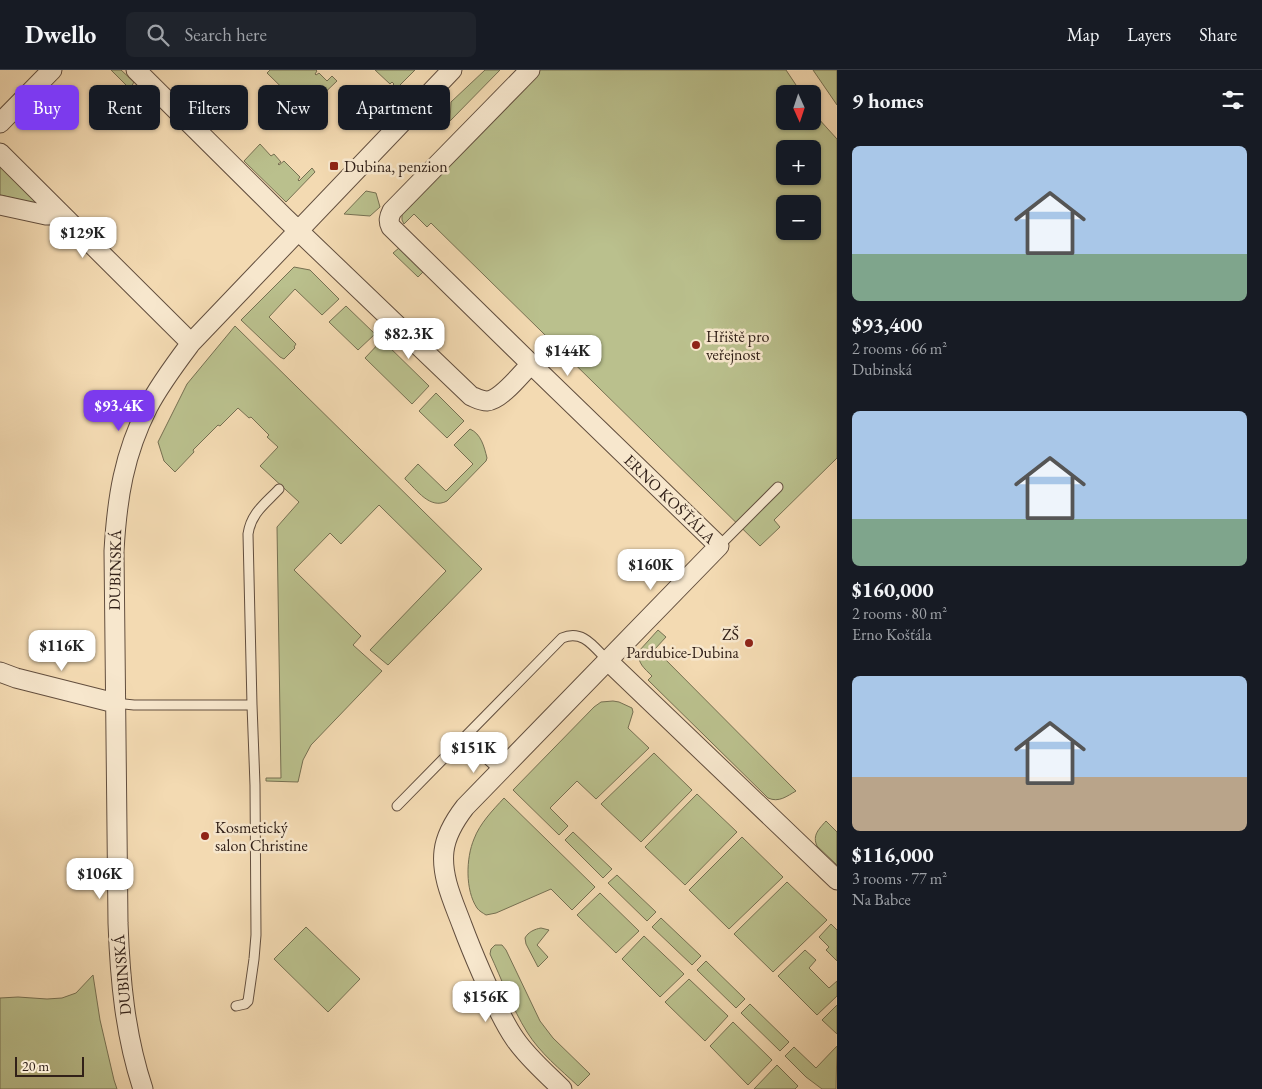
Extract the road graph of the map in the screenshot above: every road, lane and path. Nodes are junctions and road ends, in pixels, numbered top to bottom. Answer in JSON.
{"nodes":[{"id":1,"x":52,"y":70,"type":"edge"},
{"id":2,"x":136,"y":70,"type":"edge"},
{"id":3,"x":530,"y":70,"type":"edge"},
{"id":4,"x":442,"y":73,"type":"edge"},
{"id":5,"x":0,"y":123,"type":"edge"},
{"id":6,"x":0,"y":153,"type":"edge"},
{"id":7,"x":0,"y":205,"type":"edge"},
{"id":8,"x":59,"y":212,"type":"junction"},
{"id":9,"x":298,"y":230,"type":"junction"},
{"id":10,"x":191,"y":342,"type":"junction"},
{"id":11,"x":531,"y":364,"type":"junction"},
{"id":12,"x":778,"y":487,"type":"dead end"},
{"id":13,"x":279,"y":489,"type":"dead end"},
{"id":14,"x":719,"y":546,"type":"junction"},
{"id":15,"x":607,"y":660,"type":"junction"},
{"id":16,"x":0,"y":672,"type":"edge"},
{"id":17,"x":115,"y":702,"type":"junction"},
{"id":18,"x":252,"y":705,"type":"junction"},
{"id":19,"x":464,"y":738,"type":"junction"},
{"id":20,"x":500,"y":771,"type":"junction"},
{"id":21,"x":397,"y":806,"type":"dead end"},
{"id":22,"x":837,"y":880,"type":"edge"},
{"id":23,"x":236,"y":1006,"type":"dead end"},
{"id":24,"x":143,"y":1089,"type":"edge"},
{"id":25,"x":562,"y":1089,"type":"edge"}],
"edges":[{"from":1,"to":5,"type":"street"},
{"from":2,"to":9,"type":"street"},
{"from":3,"to":11,"type":"street","name":"ERNO KOŠŤÁLA"},
{"from":4,"to":9,"type":"street","name":"DUBINSKÁ"},
{"from":6,"to":8,"type":"street"},
{"from":7,"to":8,"type":"street"},
{"from":8,"to":10,"type":"street"},
{"from":9,"to":10,"type":"street","name":"DUBINSKÁ"},
{"from":9,"to":11,"type":"street"},
{"from":10,"to":17,"type":"street","name":"DUBINSKÁ"},
{"from":11,"to":14,"type":"street","name":"ERNO KOŠŤÁLA"},
{"from":12,"to":14,"type":"lane"},
{"from":13,"to":18,"type":"lane"},
{"from":14,"to":15,"type":"street","name":"ERNO KOŠŤÁLA"},
{"from":15,"to":19,"type":"lane"},
{"from":15,"to":20,"type":"street","name":"ERNO KOŠŤÁLA"},
{"from":15,"to":22,"type":"street"},
{"from":16,"to":17,"type":"street"},
{"from":17,"to":18,"type":"lane"},
{"from":17,"to":24,"type":"street","name":"DUBINSKÁ"},
{"from":18,"to":23,"type":"lane"},
{"from":19,"to":20,"type":"lane"},
{"from":19,"to":21,"type":"lane"},
{"from":20,"to":25,"type":"street","name":"ERNO KOŠŤÁLA"}]}
